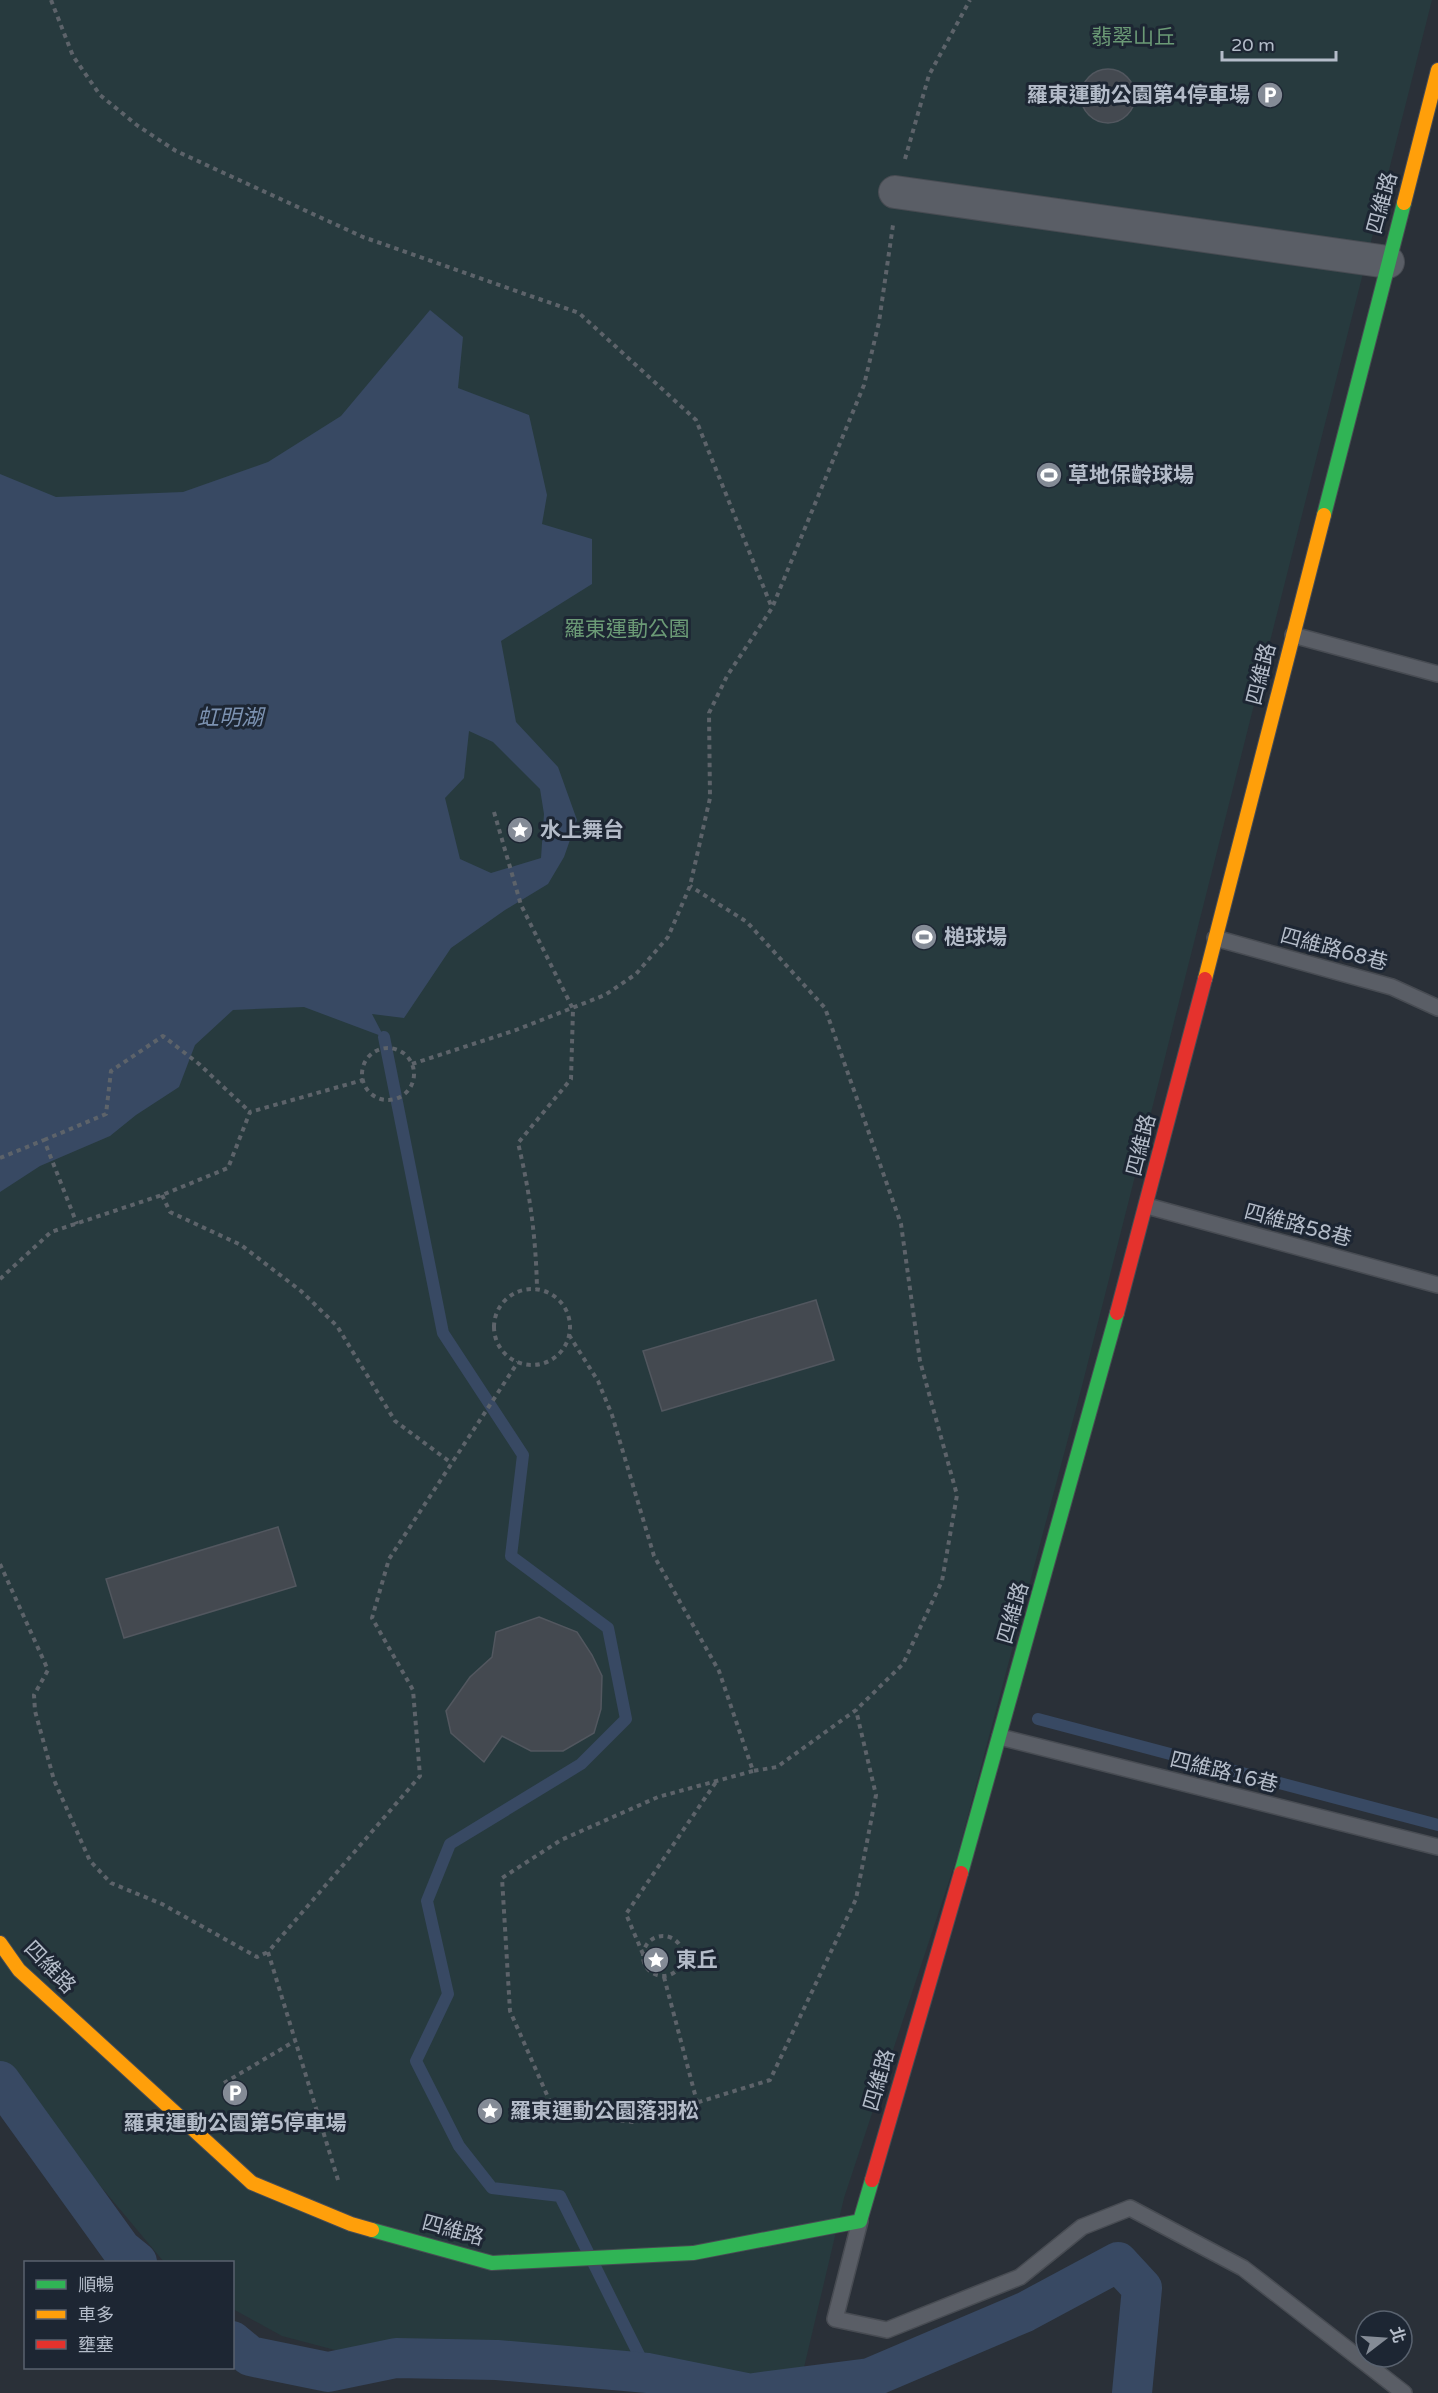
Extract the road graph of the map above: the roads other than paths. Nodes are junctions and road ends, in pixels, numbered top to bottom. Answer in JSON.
{"nodes":[{"id":1,"x":1438,"y":70,"type":"edge"},
{"id":2,"x":896,"y":192,"type":"road end"},
{"id":3,"x":1388,"y":262,"type":"junction"},
{"id":4,"x":1293,"y":635,"type":"junction"},
{"id":5,"x":1438,"y":674,"type":"edge"},
{"id":6,"x":1215,"y":938,"type":"junction"},
{"id":7,"x":1438,"y":1008,"type":"edge"},
{"id":8,"x":1148,"y":1206,"type":"junction"},
{"id":9,"x":1438,"y":1285,"type":"edge"},
{"id":10,"x":1000,"y":1737,"type":"junction"},
{"id":11,"x":1438,"y":1847,"type":"edge"},
{"id":12,"x":0,"y":1943,"type":"edge"},
{"id":13,"x":860,"y":2221,"type":"junction"},
{"id":14,"x":1404,"y":2393,"type":"edge"}],
"edges":[{"from":1,"to":3,"type":"street","name":"四維路"},
{"from":2,"to":3,"type":"street"},
{"from":3,"to":4,"type":"street","name":"四維路"},
{"from":4,"to":5,"type":"lane"},
{"from":4,"to":6,"type":"street","name":"四維路"},
{"from":6,"to":7,"type":"lane","name":"四維路68巷"},
{"from":6,"to":8,"type":"street","name":"四維路"},
{"from":8,"to":9,"type":"lane","name":"四維路58巷"},
{"from":8,"to":10,"type":"street","name":"四維路"},
{"from":10,"to":11,"type":"lane","name":"四維路16巷"},
{"from":10,"to":13,"type":"street","name":"四維路"},
{"from":12,"to":13,"type":"street","name":"四維路"},
{"from":13,"to":14,"type":"lane"}]}
